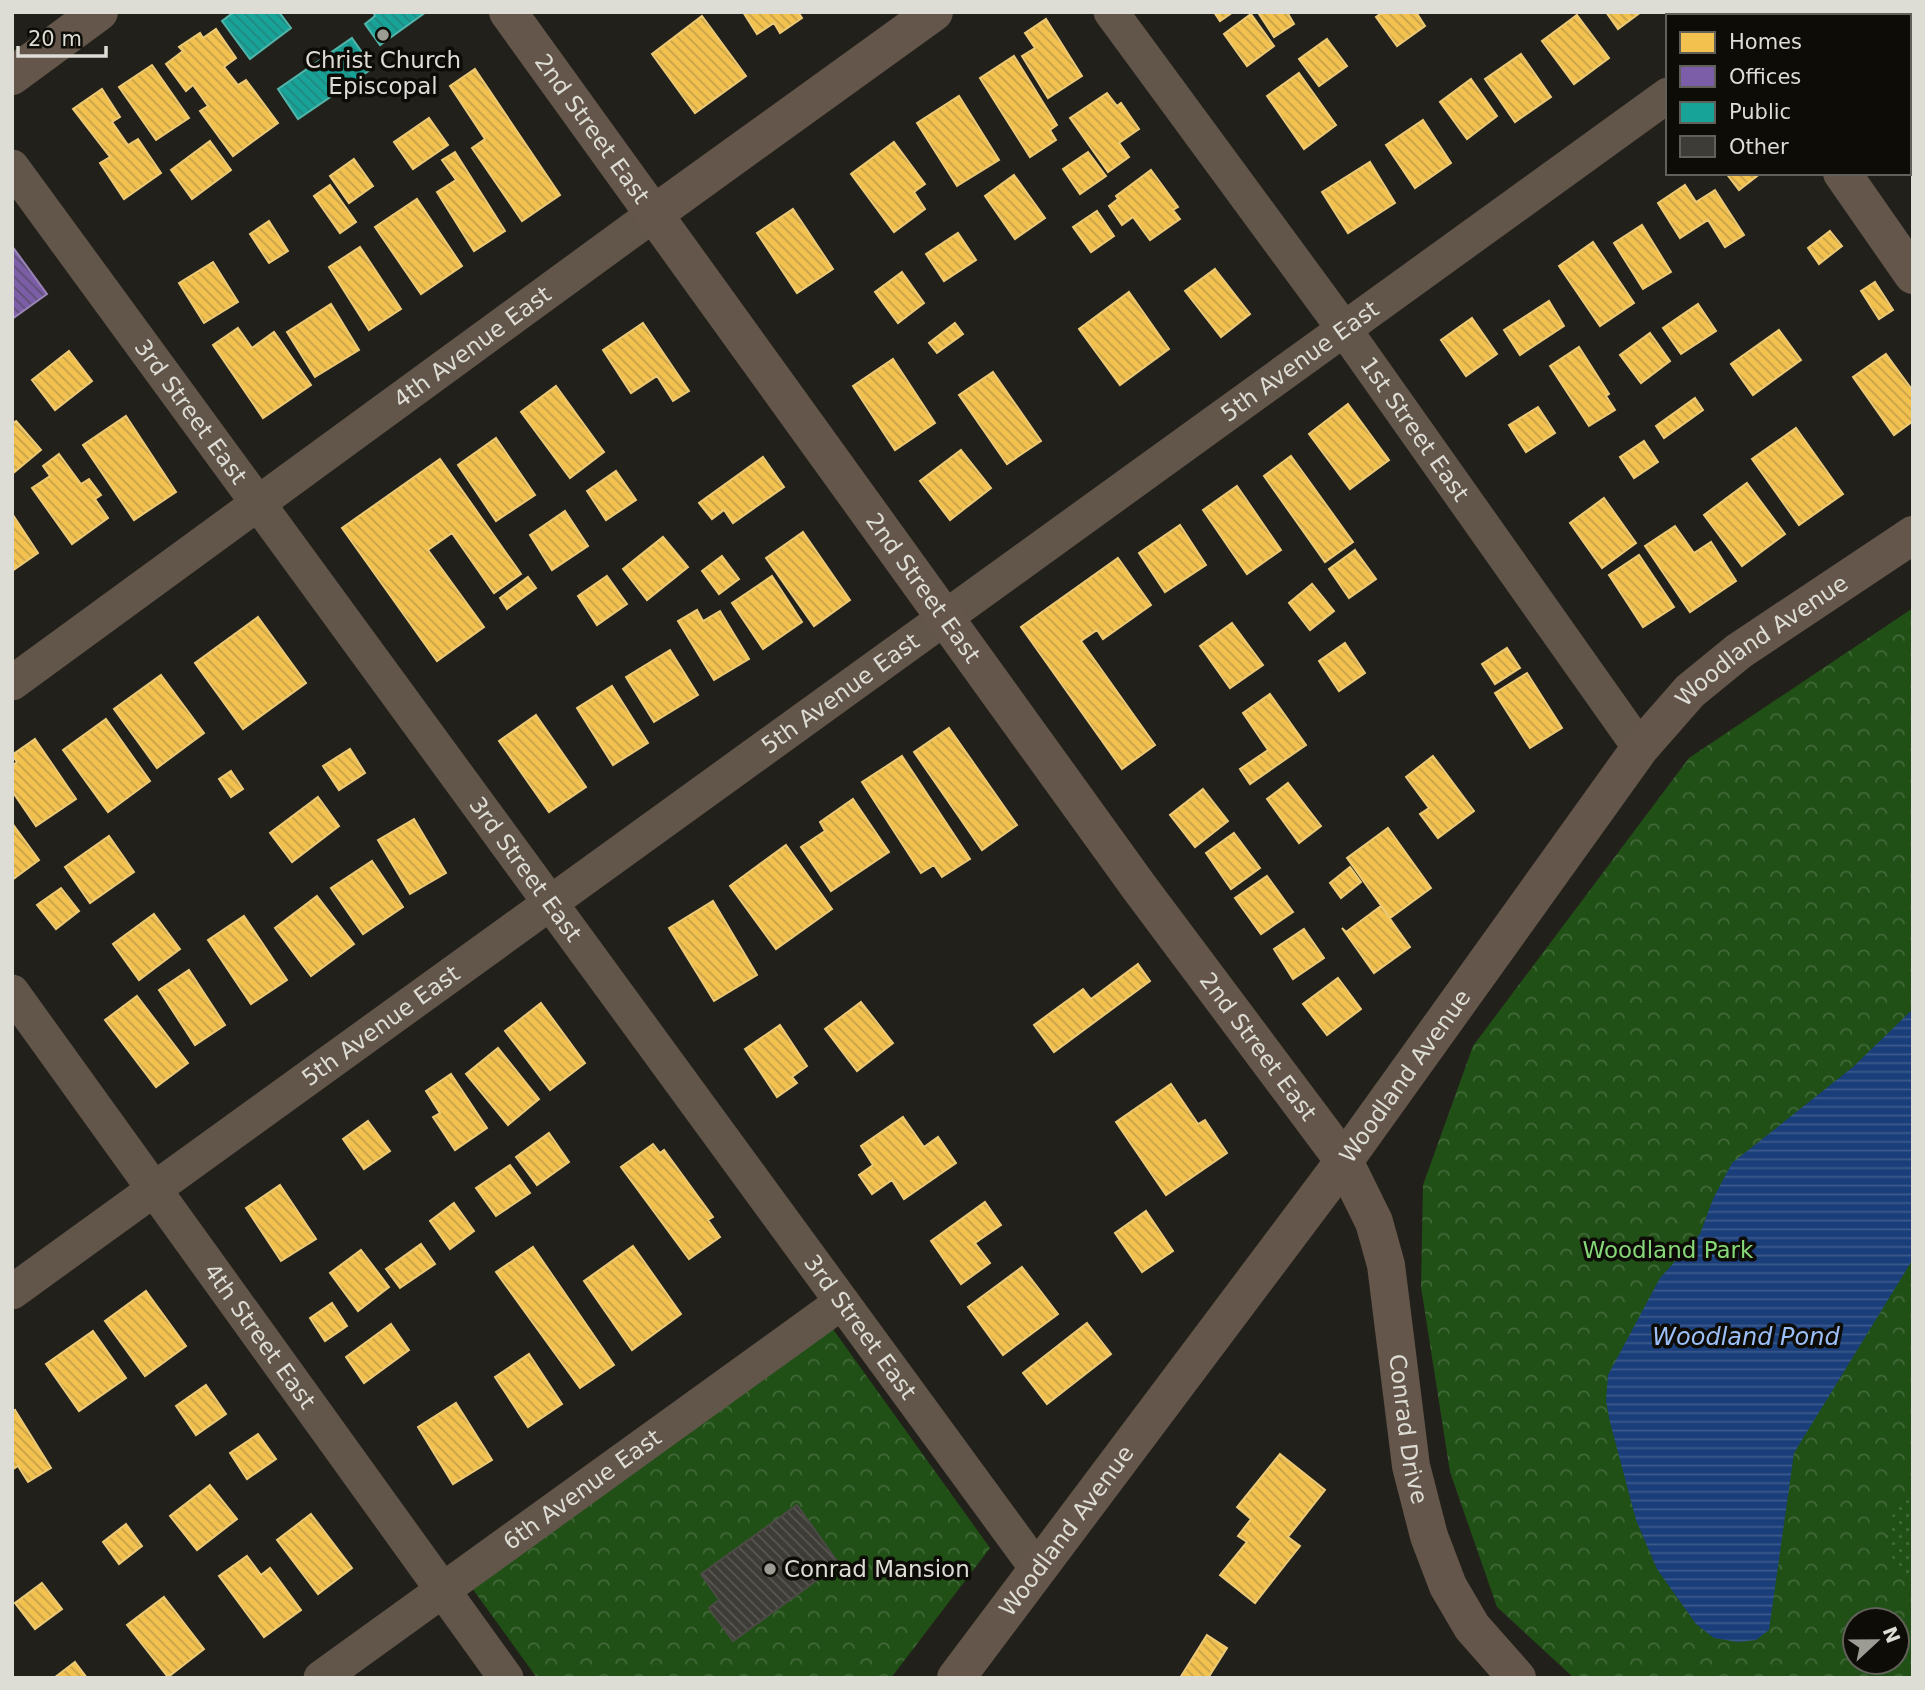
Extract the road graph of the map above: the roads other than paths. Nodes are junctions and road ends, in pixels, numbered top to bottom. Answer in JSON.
{"nodes":[{"id":1,"x":99,"y":12,"type":"edge"},
{"id":2,"x":508,"y":12,"type":"edge"},
{"id":3,"x":934,"y":12,"type":"edge"},
{"id":4,"x":1111,"y":12,"type":"edge"},
{"id":5,"x":12,"y":75,"type":"edge"},
{"id":6,"x":1666,"y":96,"type":"edge"},
{"id":7,"x":12,"y":167,"type":"edge"},
{"id":8,"x":1843,"y":175,"type":"edge"},
{"id":9,"x":654,"y":214,"type":"junction"},
{"id":10,"x":1913,"y":275,"type":"edge"},
{"id":11,"x":1344,"y":329,"type":"junction"},
{"id":12,"x":258,"y":503,"type":"junction"},
{"id":13,"x":1913,"y":536,"type":"edge"},
{"id":14,"x":945,"y":617,"type":"junction"},
{"id":15,"x":12,"y":683,"type":"edge"},
{"id":16,"x":1640,"y":748,"type":"junction"},
{"id":17,"x":550,"y":903,"type":"junction"},
{"id":18,"x":12,"y":992,"type":"edge"},
{"id":19,"x":1344,"y":1161,"type":"junction"},
{"id":20,"x":155,"y":1188,"type":"junction"},
{"id":21,"x":12,"y":1292,"type":"edge"},
{"id":22,"x":842,"y":1302,"type":"junction"},
{"id":23,"x":1038,"y":1570,"type":"junction"},
{"id":24,"x":441,"y":1589,"type":"junction"},
{"id":25,"x":321,"y":1678,"type":"edge"},
{"id":26,"x":506,"y":1678,"type":"edge"},
{"id":27,"x":956,"y":1678,"type":"edge"},
{"id":28,"x":1517,"y":1678,"type":"edge"}],
"edges":[{"from":1,"to":5,"type":"street"},
{"from":2,"to":9,"type":"street","name":"2nd Street East"},
{"from":3,"to":9,"type":"street","name":"4th Avenue East"},
{"from":4,"to":11,"type":"street","name":"1st Street East"},
{"from":6,"to":11,"type":"street","name":"5th Avenue East"},
{"from":7,"to":12,"type":"street","name":"3rd Street East"},
{"from":8,"to":10,"type":"street"},
{"from":9,"to":12,"type":"street","name":"4th Avenue East"},
{"from":9,"to":14,"type":"street","name":"2nd Street East"},
{"from":11,"to":14,"type":"street","name":"5th Avenue East"},
{"from":11,"to":16,"type":"street","name":"1st Street East"},
{"from":12,"to":15,"type":"street","name":"4th Avenue East"},
{"from":12,"to":17,"type":"street","name":"3rd Street East"},
{"from":13,"to":16,"type":"street","name":"Woodland Avenue"},
{"from":14,"to":17,"type":"street","name":"5th Avenue East"},
{"from":14,"to":19,"type":"street","name":"2nd Street East"},
{"from":16,"to":19,"type":"street","name":"Woodland Avenue"},
{"from":17,"to":20,"type":"street","name":"5th Avenue East"},
{"from":17,"to":22,"type":"street","name":"3rd Street East"},
{"from":18,"to":20,"type":"street","name":"4th Street East"},
{"from":19,"to":23,"type":"street","name":"Woodland Avenue"},
{"from":19,"to":28,"type":"street","name":"Conrad Drive"},
{"from":20,"to":21,"type":"street","name":"5th Avenue East"},
{"from":20,"to":24,"type":"street","name":"4th Street East"},
{"from":22,"to":23,"type":"street","name":"3rd Street East"},
{"from":22,"to":24,"type":"street","name":"6th Avenue East"},
{"from":23,"to":27,"type":"street","name":"Woodland Avenue"},
{"from":24,"to":25,"type":"street","name":"6th Avenue East"},
{"from":24,"to":26,"type":"street","name":"4th Street East"}]}
